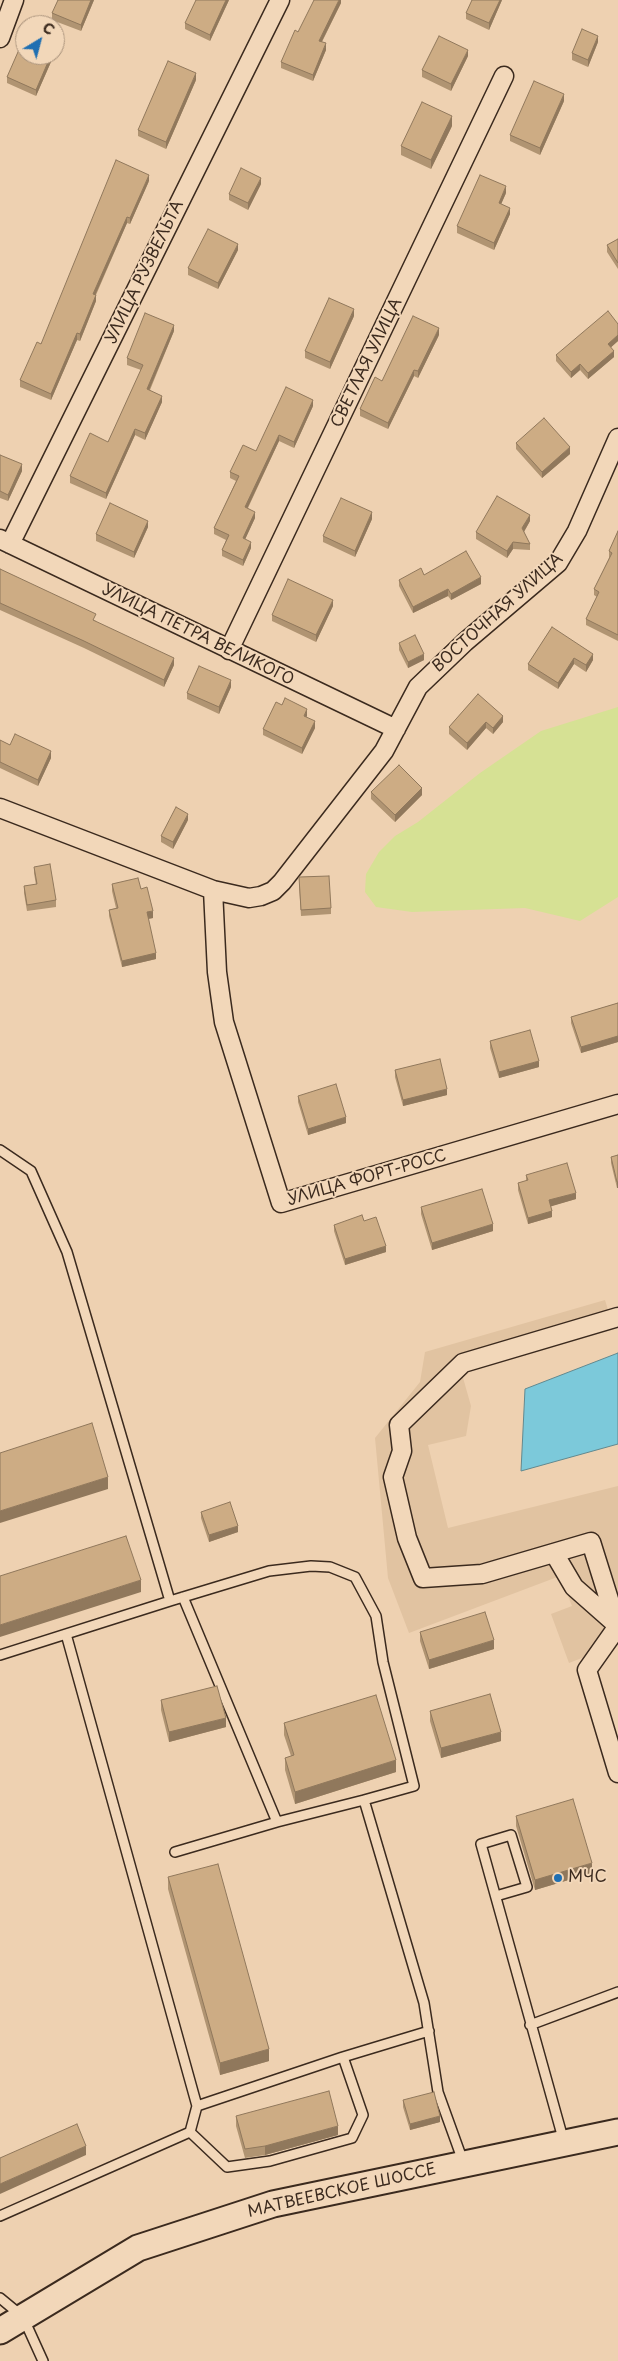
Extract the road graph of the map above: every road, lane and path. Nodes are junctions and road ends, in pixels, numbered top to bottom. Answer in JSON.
{"nodes":[{"id":1,"x":14,"y":0,"type":"edge"},
{"id":2,"x":280,"y":0,"type":"edge"},
{"id":3,"x":0,"y":38,"type":"edge"},
{"id":4,"x":504,"y":76,"type":"dead end"},
{"id":5,"x":618,"y":438,"type":"edge"},
{"id":6,"x":5,"y":542,"type":"edge"},
{"id":7,"x":229,"y":650,"type":"junction"},
{"id":8,"x":396,"y":729,"type":"junction"},
{"id":9,"x":0,"y":808,"type":"edge"},
{"id":10,"x":213,"y":890,"type":"junction"},
{"id":11,"x":618,"y":1104,"type":"edge"},
{"id":12,"x":0,"y":1150,"type":"edge"},
{"id":13,"x":618,"y":1317,"type":"edge"},
{"id":14,"x":554,"y":1553,"type":"junction"},
{"id":15,"x":183,"y":1597,"type":"junction"},
{"id":16,"x":170,"y":1601,"type":"junction"},
{"id":17,"x":617,"y":1625,"type":"edge"},
{"id":18,"x":66,"y":1634,"type":"junction"},
{"id":19,"x":0,"y":1655,"type":"edge"},
{"id":20,"x":618,"y":1773,"type":"edge"},
{"id":21,"x":364,"y":1800,"type":"junction"},
{"id":22,"x":277,"y":1822,"type":"junction"},
{"id":23,"x":175,"y":1852,"type":"dead end"},
{"id":24,"x":496,"y":1896,"type":"junction"},
{"id":25,"x":618,"y":1992,"type":"edge"},
{"id":26,"x":530,"y":2025,"type":"junction"},
{"id":27,"x":429,"y":2031,"type":"junction"},
{"id":28,"x":343,"y":2057,"type":"junction"},
{"id":29,"x":197,"y":2106,"type":"junction"},
{"id":30,"x":190,"y":2132,"type":"junction"},
{"id":31,"x":618,"y":2132,"type":"edge"},
{"id":32,"x":564,"y":2142,"type":"junction"},
{"id":33,"x":464,"y":2164,"type":"junction"},
{"id":34,"x":0,"y":2216,"type":"edge"},
{"id":35,"x":0,"y":2298,"type":"edge"},
{"id":36,"x":23,"y":2316,"type":"junction"},
{"id":37,"x":0,"y":2331,"type":"edge"},
{"id":38,"x":43,"y":2361,"type":"edge"}],
"edges":[{"from":1,"to":3,"type":"street"},
{"from":2,"to":6,"type":"street","name":"УЛИЦА РУЗВЕЛЬТА"},
{"from":4,"to":7,"type":"street","name":"СВЕТЛАЯ УЛИЦА"},
{"from":5,"to":8,"type":"street","name":"ВОСТОЧНАЯ УЛИЦА"},
{"from":6,"to":7,"type":"street","name":"УЛИЦА ПЕТРА ВЕЛИКОГО"},
{"from":7,"to":8,"type":"street","name":"УЛИЦА ПЕТРА ВЕЛИКОГО"},
{"from":8,"to":10,"type":"street","name":"ВОСТОЧНАЯ УЛИЦА"},
{"from":9,"to":10,"type":"street","name":"ВОСТОЧНАЯ УЛИЦА"},
{"from":10,"to":11,"type":"street","name":"УЛИЦА ФОРТ-РОСС"},
{"from":12,"to":16,"type":"lane"},
{"from":13,"to":14,"type":"street"},
{"from":14,"to":17,"type":"street"},
{"from":14,"to":17,"type":"street"},
{"from":15,"to":16,"type":"lane"},
{"from":15,"to":21,"type":"lane"},
{"from":15,"to":22,"type":"lane"},
{"from":16,"to":18,"type":"lane"},
{"from":17,"to":20,"type":"street"},
{"from":18,"to":19,"type":"lane"},
{"from":18,"to":29,"type":"lane"},
{"from":21,"to":22,"type":"lane"},
{"from":21,"to":27,"type":"lane"},
{"from":22,"to":23,"type":"lane"},
{"from":24,"to":24,"type":"lane"},
{"from":24,"to":26,"type":"lane"},
{"from":25,"to":26,"type":"lane"},
{"from":26,"to":32,"type":"lane"},
{"from":27,"to":28,"type":"lane"},
{"from":27,"to":33,"type":"lane"},
{"from":28,"to":29,"type":"lane"},
{"from":28,"to":30,"type":"lane"},
{"from":29,"to":30,"type":"lane"},
{"from":30,"to":34,"type":"lane"},
{"from":31,"to":32,"type":"main road","name":"МАТВЕЕВСКОЕ ШОССЕ"},
{"from":32,"to":33,"type":"main road","name":"МАТВЕЕВСКОЕ ШОССЕ"},
{"from":33,"to":36,"type":"main road","name":"МАТВЕЕВСКОЕ ШОССЕ"},
{"from":35,"to":36,"type":"lane"},
{"from":36,"to":37,"type":"main road","name":"МАТВЕЕВСКОЕ ШОССЕ"},
{"from":36,"to":38,"type":"lane"}]}
